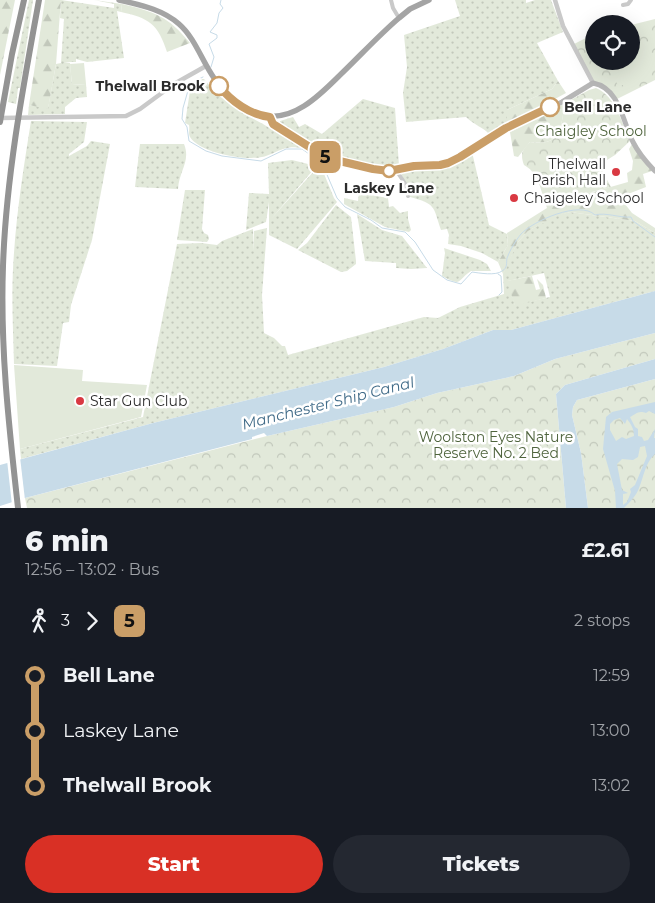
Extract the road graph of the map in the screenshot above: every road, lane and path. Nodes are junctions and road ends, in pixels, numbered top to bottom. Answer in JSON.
{"nodes":[{"id":1,"x":24,"y":0,"type":"edge"},
{"id":2,"x":39,"y":0,"type":"edge"},
{"id":3,"x":119,"y":0,"type":"edge"},
{"id":4,"x":391,"y":0,"type":"edge"},
{"id":5,"x":429,"y":0,"type":"edge"},
{"id":6,"x":555,"y":0,"type":"edge"},
{"id":7,"x":631,"y":0,"type":"edge"},
{"id":8,"x":623,"y":4,"type":"dead end"},
{"id":9,"x":399,"y":18,"type":"junction"},
{"id":10,"x":206,"y":66,"type":"junction"},
{"id":11,"x":593,"y":83,"type":"junction"},
{"id":12,"x":270,"y":117,"type":"junction"},
{"id":13,"x":278,"y":117,"type":"junction"},
{"id":14,"x":0,"y":120,"type":"edge"},
{"id":15,"x":280,"y":128,"type":"junction"},
{"id":16,"x":396,"y":170,"type":"junction"},
{"id":17,"x":655,"y":171,"type":"edge"},
{"id":18,"x":408,"y":196,"type":"dead end"},
{"id":19,"x":18,"y":508,"type":"edge"}],
"edges":[{"from":1,"to":14,"type":"highway"},
{"from":2,"to":19,"type":"highway"},
{"from":3,"to":10,"type":"main road"},
{"from":4,"to":9,"type":"street"},
{"from":5,"to":9,"type":"main road"},
{"from":6,"to":11,"type":"street"},
{"from":7,"to":8,"type":"street"},
{"from":9,"to":13,"type":"main road"},
{"from":10,"to":12,"type":"main road"},
{"from":10,"to":14,"type":"street"},
{"from":11,"to":16,"type":"main road"},
{"from":11,"to":17,"type":"main road"},
{"from":12,"to":13,"type":"main road"},
{"from":12,"to":15,"type":"main road"},
{"from":13,"to":15,"type":"main road"},
{"from":15,"to":16,"type":"main road"},
{"from":16,"to":18,"type":"street"}]}
